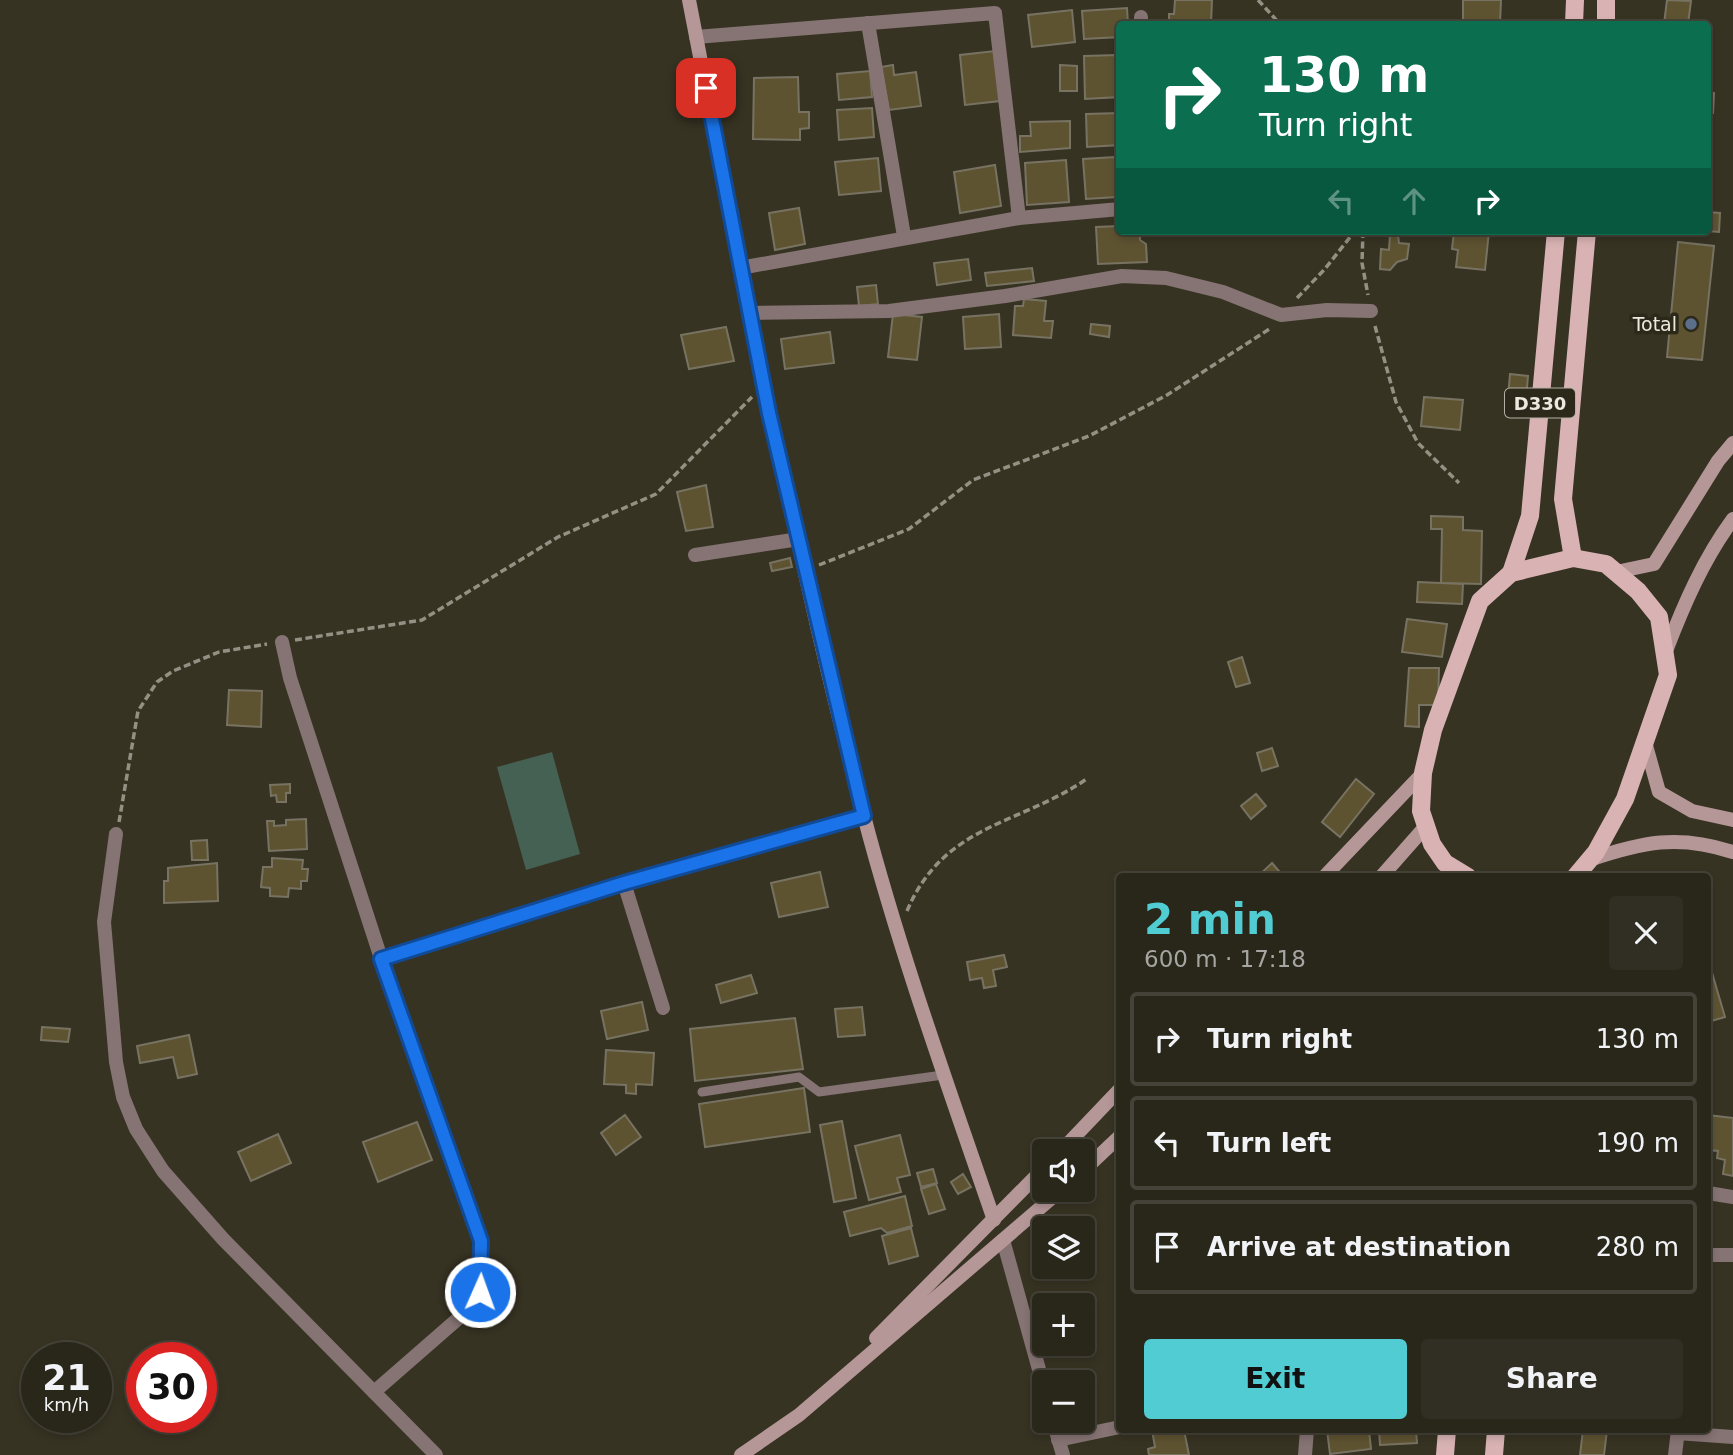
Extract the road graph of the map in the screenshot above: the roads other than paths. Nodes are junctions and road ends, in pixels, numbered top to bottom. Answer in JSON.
{"nodes":[{"id":1,"x":689,"y":0,"type":"edge"},
{"id":2,"x":1575,"y":0,"type":"edge"},
{"id":3,"x":1606,"y":0,"type":"edge"},
{"id":4,"x":1574,"y":21,"type":"edge"},
{"id":5,"x":1605,"y":21,"type":"edge"},
{"id":6,"x":868,"y":23,"type":"junction"},
{"id":7,"x":696,"y":37,"type":"junction"},
{"id":8,"x":1116,"y":209,"type":"edge"},
{"id":9,"x":1019,"y":218,"type":"junction"},
{"id":10,"x":1556,"y":235,"type":"edge"},
{"id":11,"x":1587,"y":235,"type":"edge"},
{"id":12,"x":904,"y":236,"type":"junction"},
{"id":13,"x":740,"y":268,"type":"junction"},
{"id":14,"x":1370,"y":311,"type":"road end"},
{"id":15,"x":750,"y":313,"type":"junction"},
{"id":16,"x":1733,"y":443,"type":"edge"},
{"id":17,"x":1733,"y":520,"type":"edge"},
{"id":18,"x":799,"y":539,"type":"junction"},
{"id":19,"x":695,"y":555,"type":"dead end"},
{"id":20,"x":1573,"y":558,"type":"junction"},
{"id":21,"x":1616,"y":572,"type":"junction"},
{"id":22,"x":1511,"y":573,"type":"junction"},
{"id":23,"x":282,"y":642,"type":"road end"},
{"id":24,"x":1666,"y":651,"type":"junction"},
{"id":25,"x":1645,"y":742,"type":"junction"},
{"id":26,"x":1423,"y":773,"type":"junction"},
{"id":27,"x":864,"y":816,"type":"junction"},
{"id":28,"x":1733,"y":820,"type":"edge"},
{"id":29,"x":1426,"y":826,"type":"junction"},
{"id":30,"x":116,"y":834,"type":"road end"},
{"id":31,"x":1733,"y":852,"type":"edge"},
{"id":32,"x":1589,"y":860,"type":"junction"},
{"id":33,"x":1328,"y":873,"type":"edge"},
{"id":34,"x":1385,"y":873,"type":"edge"},
{"id":35,"x":1461,"y":873,"type":"edge"},
{"id":36,"x":1578,"y":873,"type":"edge"},
{"id":37,"x":624,"y":883,"type":"junction"},
{"id":38,"x":381,"y":959,"type":"junction"},
{"id":39,"x":663,"y":1008,"type":"dead end"},
{"id":40,"x":943,"y":1075,"type":"junction"},
{"id":41,"x":702,"y":1092,"type":"dead end"},
{"id":42,"x":1116,"y":1093,"type":"edge"},
{"id":43,"x":1072,"y":1139,"type":"edge"},
{"id":44,"x":1116,"y":1140,"type":"edge"},
{"id":45,"x":1095,"y":1160,"type":"edge"},
{"id":46,"x":1032,"y":1181,"type":"edge"},
{"id":47,"x":1711,"y":1193,"type":"edge"},
{"id":48,"x":1733,"y":1196,"type":"edge"},
{"id":49,"x":1047,"y":1202,"type":"edge"},
{"id":50,"x":994,"y":1220,"type":"junction"},
{"id":51,"x":1003,"y":1240,"type":"junction"},
{"id":52,"x":1711,"y":1255,"type":"edge"},
{"id":53,"x":1733,"y":1255,"type":"edge"},
{"id":54,"x":1039,"y":1370,"type":"edge"},
{"id":55,"x":374,"y":1392,"type":"junction"},
{"id":56,"x":800,"y":1415,"type":"junction"},
{"id":57,"x":1116,"y":1428,"type":"edge"},
{"id":58,"x":1307,"y":1433,"type":"edge"},
{"id":59,"x":1447,"y":1433,"type":"edge"},
{"id":60,"x":1496,"y":1433,"type":"edge"},
{"id":61,"x":1677,"y":1433,"type":"edge"},
{"id":62,"x":1696,"y":1433,"type":"edge"},
{"id":63,"x":1733,"y":1437,"type":"edge"},
{"id":64,"x":1060,"y":1448,"type":"edge"},
{"id":65,"x":436,"y":1455,"type":"edge"},
{"id":66,"x":741,"y":1455,"type":"edge"},
{"id":67,"x":1305,"y":1455,"type":"edge"},
{"id":68,"x":1445,"y":1455,"type":"edge"},
{"id":69,"x":1494,"y":1455,"type":"edge"},
{"id":70,"x":1675,"y":1455,"type":"edge"}],
"edges":[{"from":1,"to":7,"type":"main road"},
{"from":2,"to":4,"type":"main road"},
{"from":3,"to":5,"type":"main road"},
{"from":6,"to":7,"type":"street"},
{"from":6,"to":9,"type":"street"},
{"from":6,"to":12,"type":"street"},
{"from":7,"to":13,"type":"main road"},
{"from":8,"to":9,"type":"street"},
{"from":9,"to":12,"type":"street"},
{"from":10,"to":22,"type":"main road","number":"D330"},
{"from":11,"to":20,"type":"main road","number":"D330"},
{"from":12,"to":13,"type":"street"},
{"from":13,"to":15,"type":"main road"},
{"from":14,"to":15,"type":"street"},
{"from":15,"to":18,"type":"main road"},
{"from":16,"to":21,"type":"main road"},
{"from":17,"to":24,"type":"main road"},
{"from":18,"to":19,"type":"street"},
{"from":18,"to":27,"type":"main road"},
{"from":20,"to":21,"type":"main road"},
{"from":20,"to":22,"type":"main road"},
{"from":21,"to":24,"type":"main road"},
{"from":22,"to":26,"type":"main road"},
{"from":23,"to":38,"type":"street"},
{"from":24,"to":25,"type":"main road"},
{"from":25,"to":28,"type":"main road"},
{"from":25,"to":32,"type":"main road"},
{"from":26,"to":29,"type":"main road"},
{"from":26,"to":33,"type":"main road"},
{"from":27,"to":37,"type":"street"},
{"from":27,"to":40,"type":"main road"},
{"from":29,"to":34,"type":"main road"},
{"from":29,"to":35,"type":"main road"},
{"from":30,"to":55,"type":"street"},
{"from":31,"to":32,"type":"main road"},
{"from":32,"to":36,"type":"main road"},
{"from":37,"to":38,"type":"street"},
{"from":37,"to":39,"type":"street"},
{"from":38,"to":55,"type":"street"},
{"from":40,"to":41,"type":"lane"},
{"from":40,"to":50,"type":"main road"},
{"from":42,"to":43,"type":"main road"},
{"from":44,"to":45,"type":"main road"},
{"from":46,"to":50,"type":"main road"},
{"from":47,"to":48,"type":"street"},
{"from":49,"to":51,"type":"main road"},
{"from":50,"to":56,"type":"main road"},
{"from":51,"to":54,"type":"street"},
{"from":51,"to":56,"type":"main road"},
{"from":52,"to":53,"type":"street"},
{"from":55,"to":65,"type":"street"},
{"from":56,"to":66,"type":"main road"},
{"from":57,"to":64,"type":"street"},
{"from":58,"to":67,"type":"street"},
{"from":59,"to":68,"type":"main road"},
{"from":60,"to":69,"type":"main road"},
{"from":61,"to":70,"type":"street"},
{"from":62,"to":63,"type":"street"}]}
